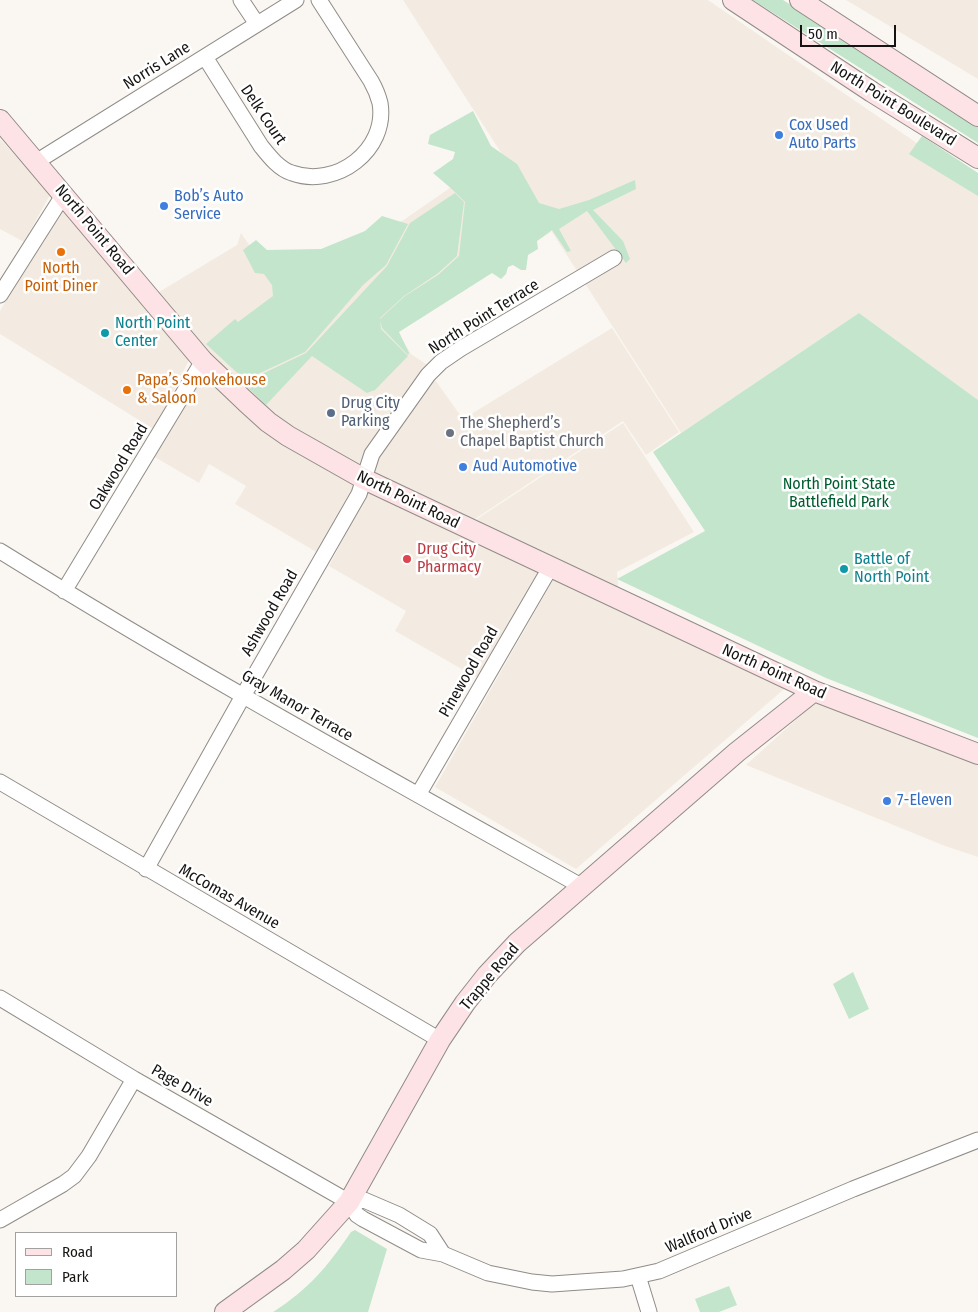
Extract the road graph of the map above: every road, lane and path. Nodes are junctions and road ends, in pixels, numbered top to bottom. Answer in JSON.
{"nodes":[{"id":1,"x":242,"y":0,"type":"edge"},
{"id":2,"x":296,"y":0,"type":"edge"},
{"id":3,"x":318,"y":0,"type":"edge"},
{"id":4,"x":733,"y":0,"type":"edge"},
{"id":5,"x":800,"y":0,"type":"edge"},
{"id":6,"x":257,"y":24,"type":"junction"},
{"id":7,"x":205,"y":56,"type":"junction"},
{"id":8,"x":978,"y":116,"type":"edge"},
{"id":9,"x":0,"y":120,"type":"edge"},
{"id":10,"x":978,"y":158,"type":"edge"},
{"id":11,"x":36,"y":162,"type":"junction"},
{"id":12,"x":64,"y":194,"type":"junction"},
{"id":13,"x":614,"y":258,"type":"dead end"},
{"id":14,"x":0,"y":295,"type":"edge"},
{"id":15,"x":204,"y":361,"type":"junction"},
{"id":16,"x":364,"y":479,"type":"junction"},
{"id":17,"x":0,"y":551,"type":"edge"},
{"id":18,"x":550,"y":568,"type":"junction"},
{"id":19,"x":64,"y":591,"type":"junction"},
{"id":20,"x":814,"y":691,"type":"junction"},
{"id":21,"x":243,"y":696,"type":"junction"},
{"id":22,"x":978,"y":754,"type":"edge"},
{"id":23,"x":0,"y":782,"type":"edge"},
{"id":24,"x":418,"y":795,"type":"junction"},
{"id":25,"x":146,"y":869,"type":"junction"},
{"id":26,"x":581,"y":886,"type":"junction"},
{"id":27,"x":0,"y":998,"type":"edge"},
{"id":28,"x":440,"y":1040,"type":"junction"},
{"id":29,"x":134,"y":1078,"type":"junction"},
{"id":30,"x":978,"y":1140,"type":"edge"},
{"id":31,"x":349,"y":1202,"type":"junction"},
{"id":32,"x":0,"y":1220,"type":"edge"},
{"id":33,"x":638,"y":1276,"type":"junction"},
{"id":34,"x":225,"y":1312,"type":"edge"},
{"id":35,"x":649,"y":1312,"type":"edge"}],
"edges":[{"from":1,"to":6,"type":"street"},
{"from":2,"to":6,"type":"street","name":"Norris Lane"},
{"from":3,"to":7,"type":"street","name":"Delk Court"},
{"from":4,"to":10,"type":"street","name":"North Point Boulevard"},
{"from":5,"to":8,"type":"street"},
{"from":6,"to":7,"type":"street","name":"Norris Lane"},
{"from":7,"to":11,"type":"street","name":"Norris Lane"},
{"from":9,"to":11,"type":"street","name":"North Point Road"},
{"from":11,"to":12,"type":"street","name":"North Point Road"},
{"from":12,"to":14,"type":"street"},
{"from":12,"to":15,"type":"street","name":"North Point Road"},
{"from":13,"to":16,"type":"street","name":"North Point Terrace"},
{"from":15,"to":16,"type":"street","name":"North Point Road"},
{"from":15,"to":19,"type":"street","name":"Oakwood Road"},
{"from":16,"to":18,"type":"street","name":"North Point Road"},
{"from":16,"to":21,"type":"street","name":"Ashwood Road"},
{"from":17,"to":19,"type":"street","name":"Gray Manor Terrace"},
{"from":18,"to":20,"type":"street","name":"North Point Road"},
{"from":18,"to":24,"type":"street","name":"Pinewood Road"},
{"from":19,"to":21,"type":"street","name":"Gray Manor Terrace"},
{"from":20,"to":22,"type":"street","name":"North Point Road"},
{"from":20,"to":26,"type":"street","name":"Trappe Road"},
{"from":21,"to":24,"type":"street","name":"Gray Manor Terrace"},
{"from":21,"to":25,"type":"street","name":"Ashwood Road"},
{"from":23,"to":25,"type":"street","name":"McComas Avenue"},
{"from":24,"to":26,"type":"street","name":"Gray Manor Terrace"},
{"from":25,"to":28,"type":"street","name":"McComas Avenue"},
{"from":26,"to":28,"type":"street","name":"Trappe Road"},
{"from":27,"to":29,"type":"street","name":"Page Drive"},
{"from":28,"to":31,"type":"street","name":"Trappe Road"},
{"from":29,"to":31,"type":"street","name":"Page Drive"},
{"from":29,"to":32,"type":"street"},
{"from":30,"to":33,"type":"street","name":"Wallford Drive"},
{"from":31,"to":33,"type":"street","name":"Wallford Drive"},
{"from":31,"to":34,"type":"street","name":"Trappe Road"},
{"from":33,"to":35,"type":"street"}]}
